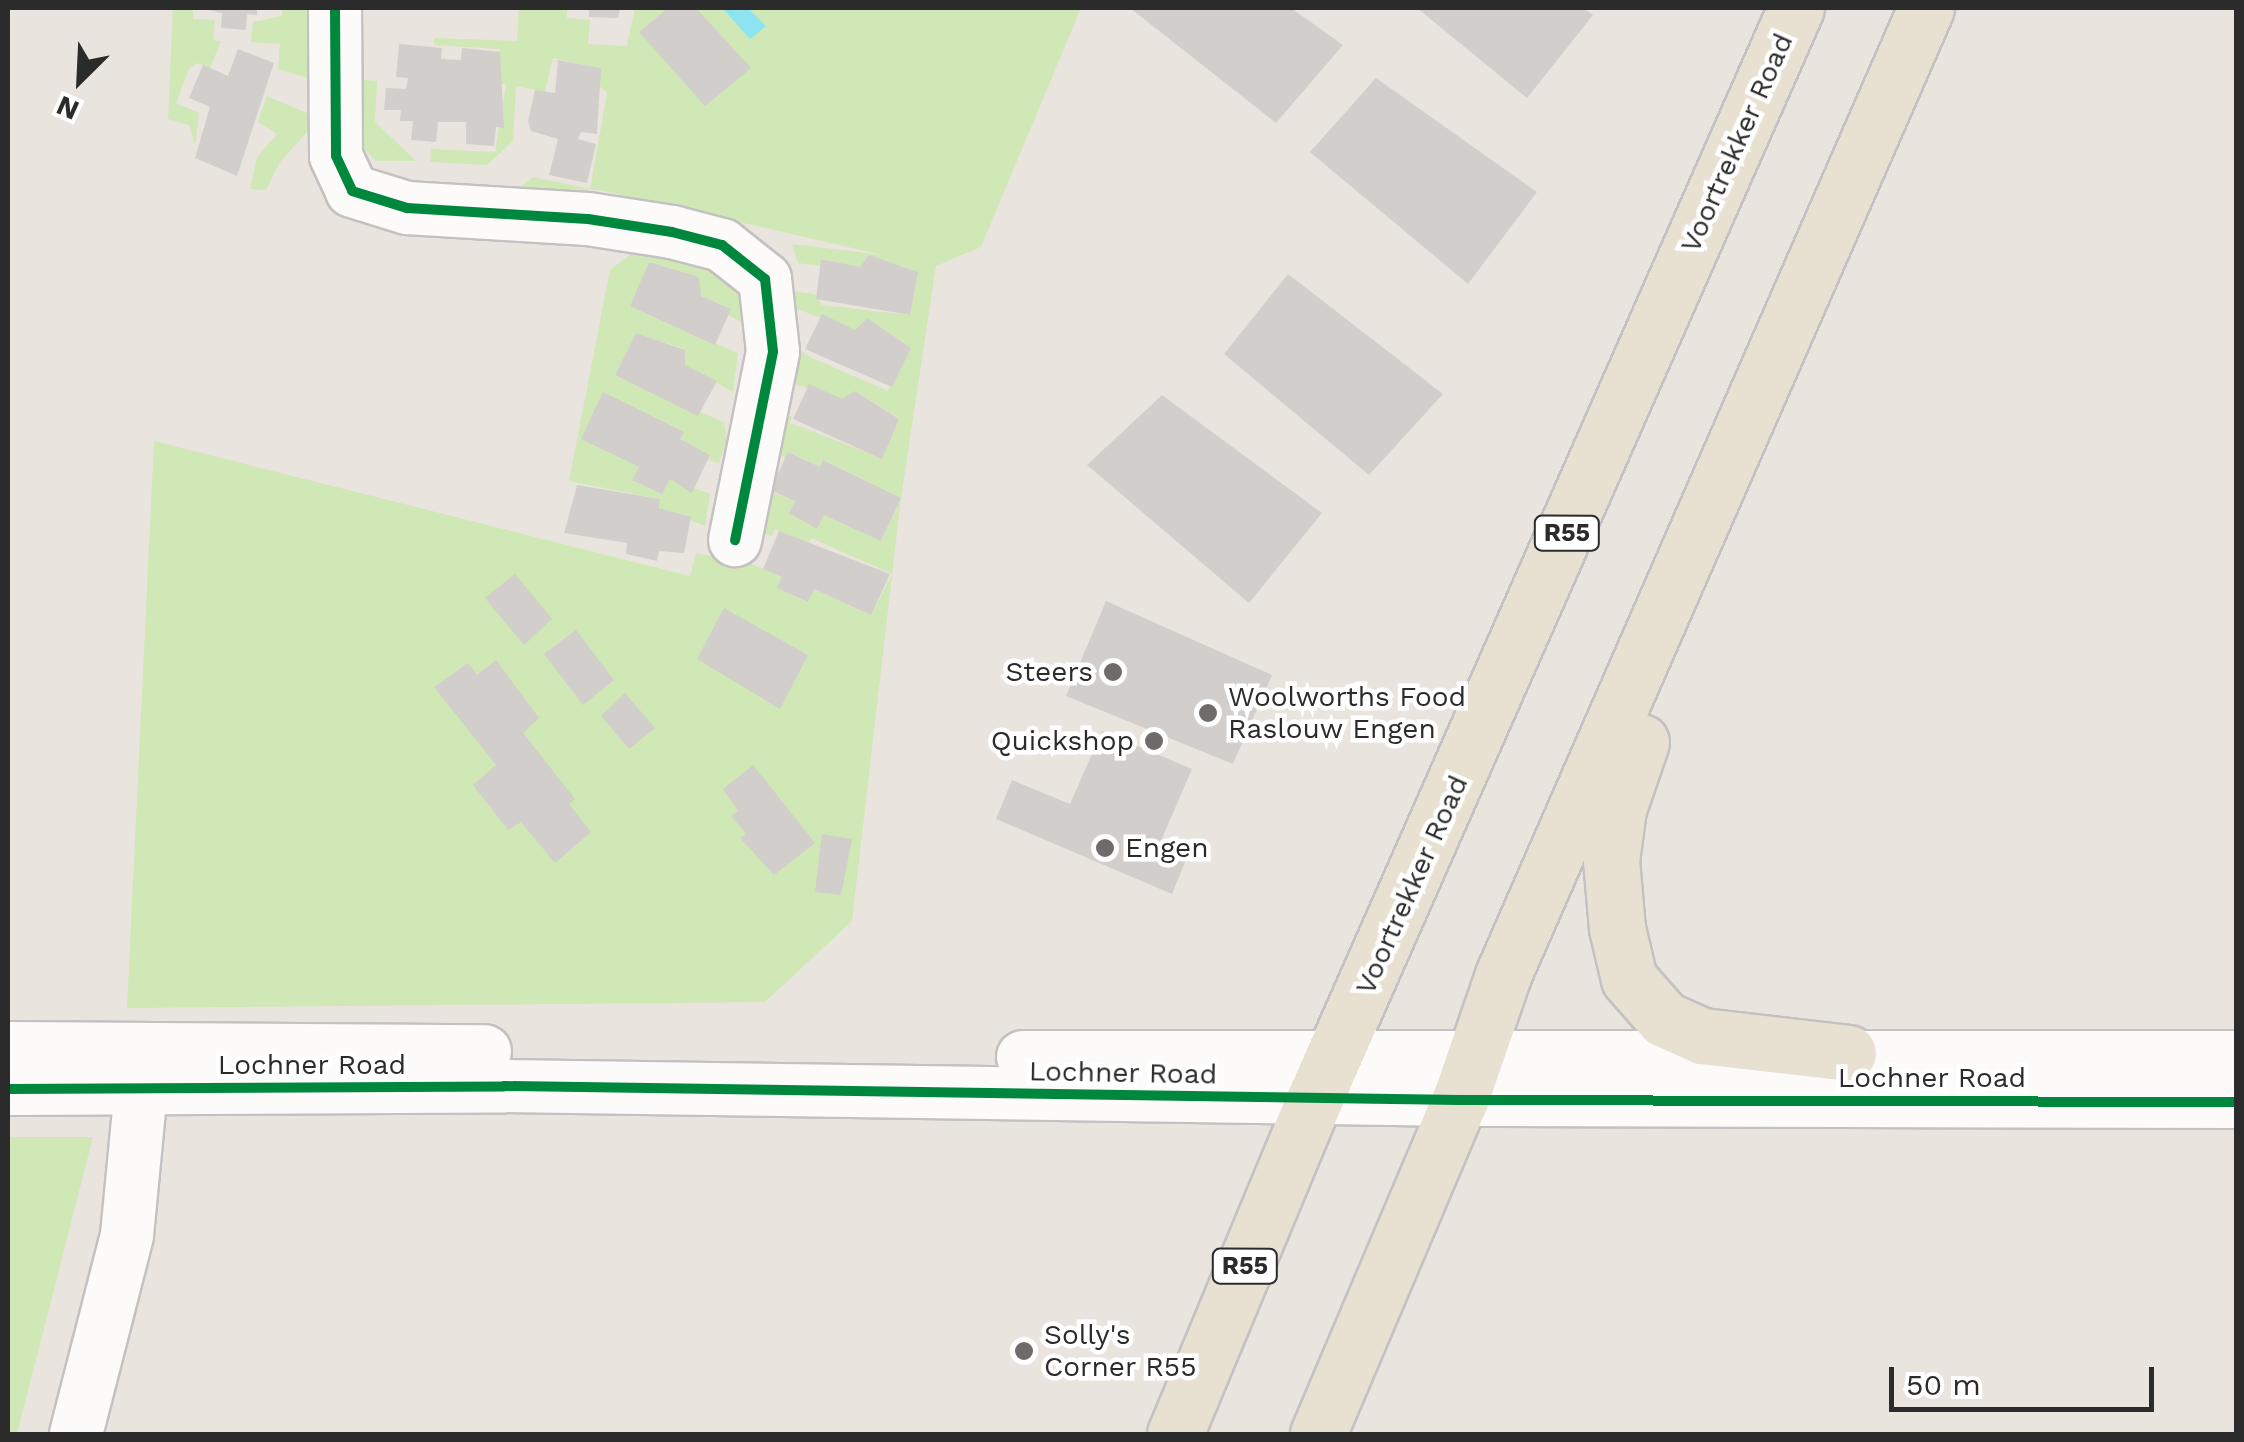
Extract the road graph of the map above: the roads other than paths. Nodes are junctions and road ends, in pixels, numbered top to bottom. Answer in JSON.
{"nodes":[{"id":1,"x":335,"y":8,"type":"edge"},
{"id":2,"x":1796,"y":8,"type":"edge"},
{"id":3,"x":1926,"y":8,"type":"edge"},
{"id":4,"x":1785,"y":334,"type":"junction"},
{"id":5,"x":735,"y":540,"type":"dead end"},
{"id":6,"x":8,"y":1048,"type":"edge"},
{"id":7,"x":1848,"y":1053,"type":"junction"},
{"id":8,"x":2236,"y":1057,"type":"edge"},
{"id":9,"x":143,"y":1068,"type":"junction"},
{"id":10,"x":1324,"y":1077,"type":"junction"},
{"id":11,"x":1466,"y":1079,"type":"junction"},
{"id":12,"x":8,"y":1089,"type":"edge"},
{"id":13,"x":2236,"y":1102,"type":"edge"},
{"id":14,"x":76,"y":1434,"type":"edge"},
{"id":15,"x":1175,"y":1434,"type":"edge"},
{"id":16,"x":1318,"y":1434,"type":"edge"}],
"edges":[{"from":1,"to":5,"type":"street"},
{"from":2,"to":10,"type":"main road","name":"Voortrekker Road","number":"R55"},
{"from":3,"to":4,"type":"main road"},
{"from":4,"to":7,"type":"main road"},
{"from":4,"to":11,"type":"main road"},
{"from":6,"to":9,"type":"street","name":"Lochner Road"},
{"from":7,"to":8,"type":"street","name":"Lochner Road"},
{"from":7,"to":11,"type":"street","name":"Lochner Road"},
{"from":9,"to":10,"type":"street","name":"Lochner Road"},
{"from":9,"to":12,"type":"street","name":"Lochner Road"},
{"from":9,"to":14,"type":"street"},
{"from":10,"to":11,"type":"street","name":"Lochner Road"},
{"from":10,"to":15,"type":"main road","name":"Voortrekker Road","number":"R55"},
{"from":11,"to":13,"type":"street","name":"Lochner Road"},
{"from":11,"to":16,"type":"main road"}]}
